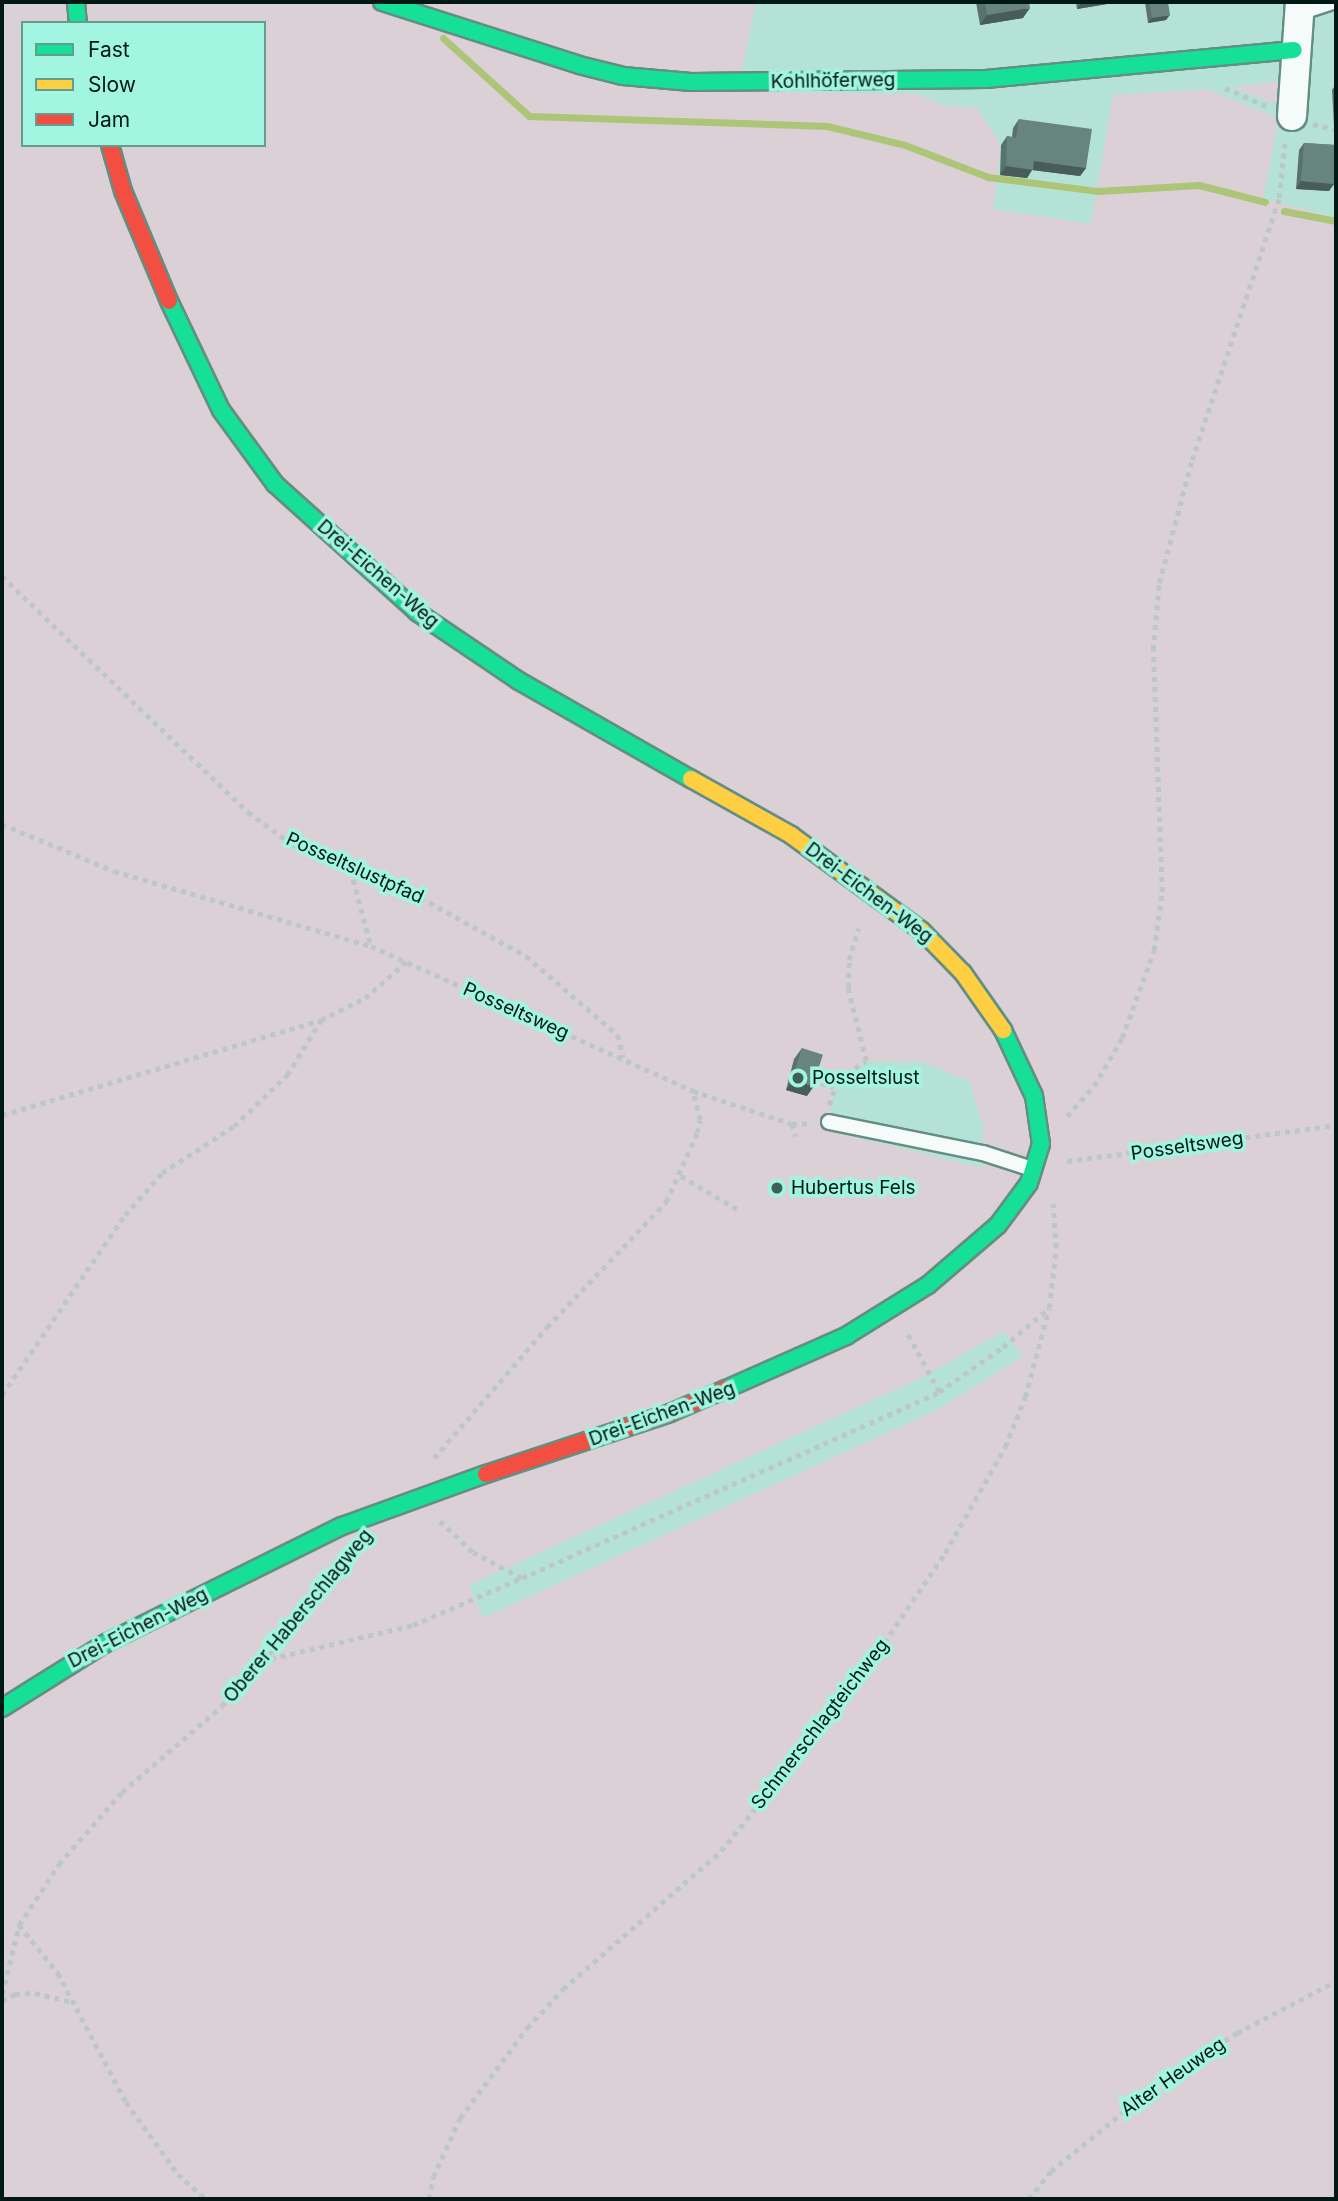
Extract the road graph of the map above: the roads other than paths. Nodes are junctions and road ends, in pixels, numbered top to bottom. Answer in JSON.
{"nodes":[{"id":1,"x":76,"y":2,"type":"edge"},
{"id":2,"x":382,"y":2,"type":"edge"},
{"id":3,"x":1332,"y":2,"type":"edge"},
{"id":4,"x":1300,"y":7,"type":"edge"},
{"id":5,"x":78,"y":21,"type":"edge"},
{"id":6,"x":1294,"y":50,"type":"junction"},
{"id":7,"x":1290,"y":115,"type":"road end"},
{"id":8,"x":111,"y":147,"type":"edge"},
{"id":9,"x":829,"y":1122,"type":"road end"},
{"id":10,"x":1037,"y":1166,"type":"junction"},
{"id":11,"x":2,"y":1708,"type":"edge"}],
"edges":[{"from":1,"to":5,"type":"street"},
{"from":2,"to":6,"type":"street","name":"Kohlhöferweg"},
{"from":3,"to":4,"type":"lane"},
{"from":4,"to":6,"type":"street"},
{"from":6,"to":7,"type":"street"},
{"from":8,"to":10,"type":"street","name":"Drei-Eichen-Weg"},
{"from":9,"to":10,"type":"lane"},
{"from":10,"to":11,"type":"street","name":"Drei-Eichen-Weg"}]}
